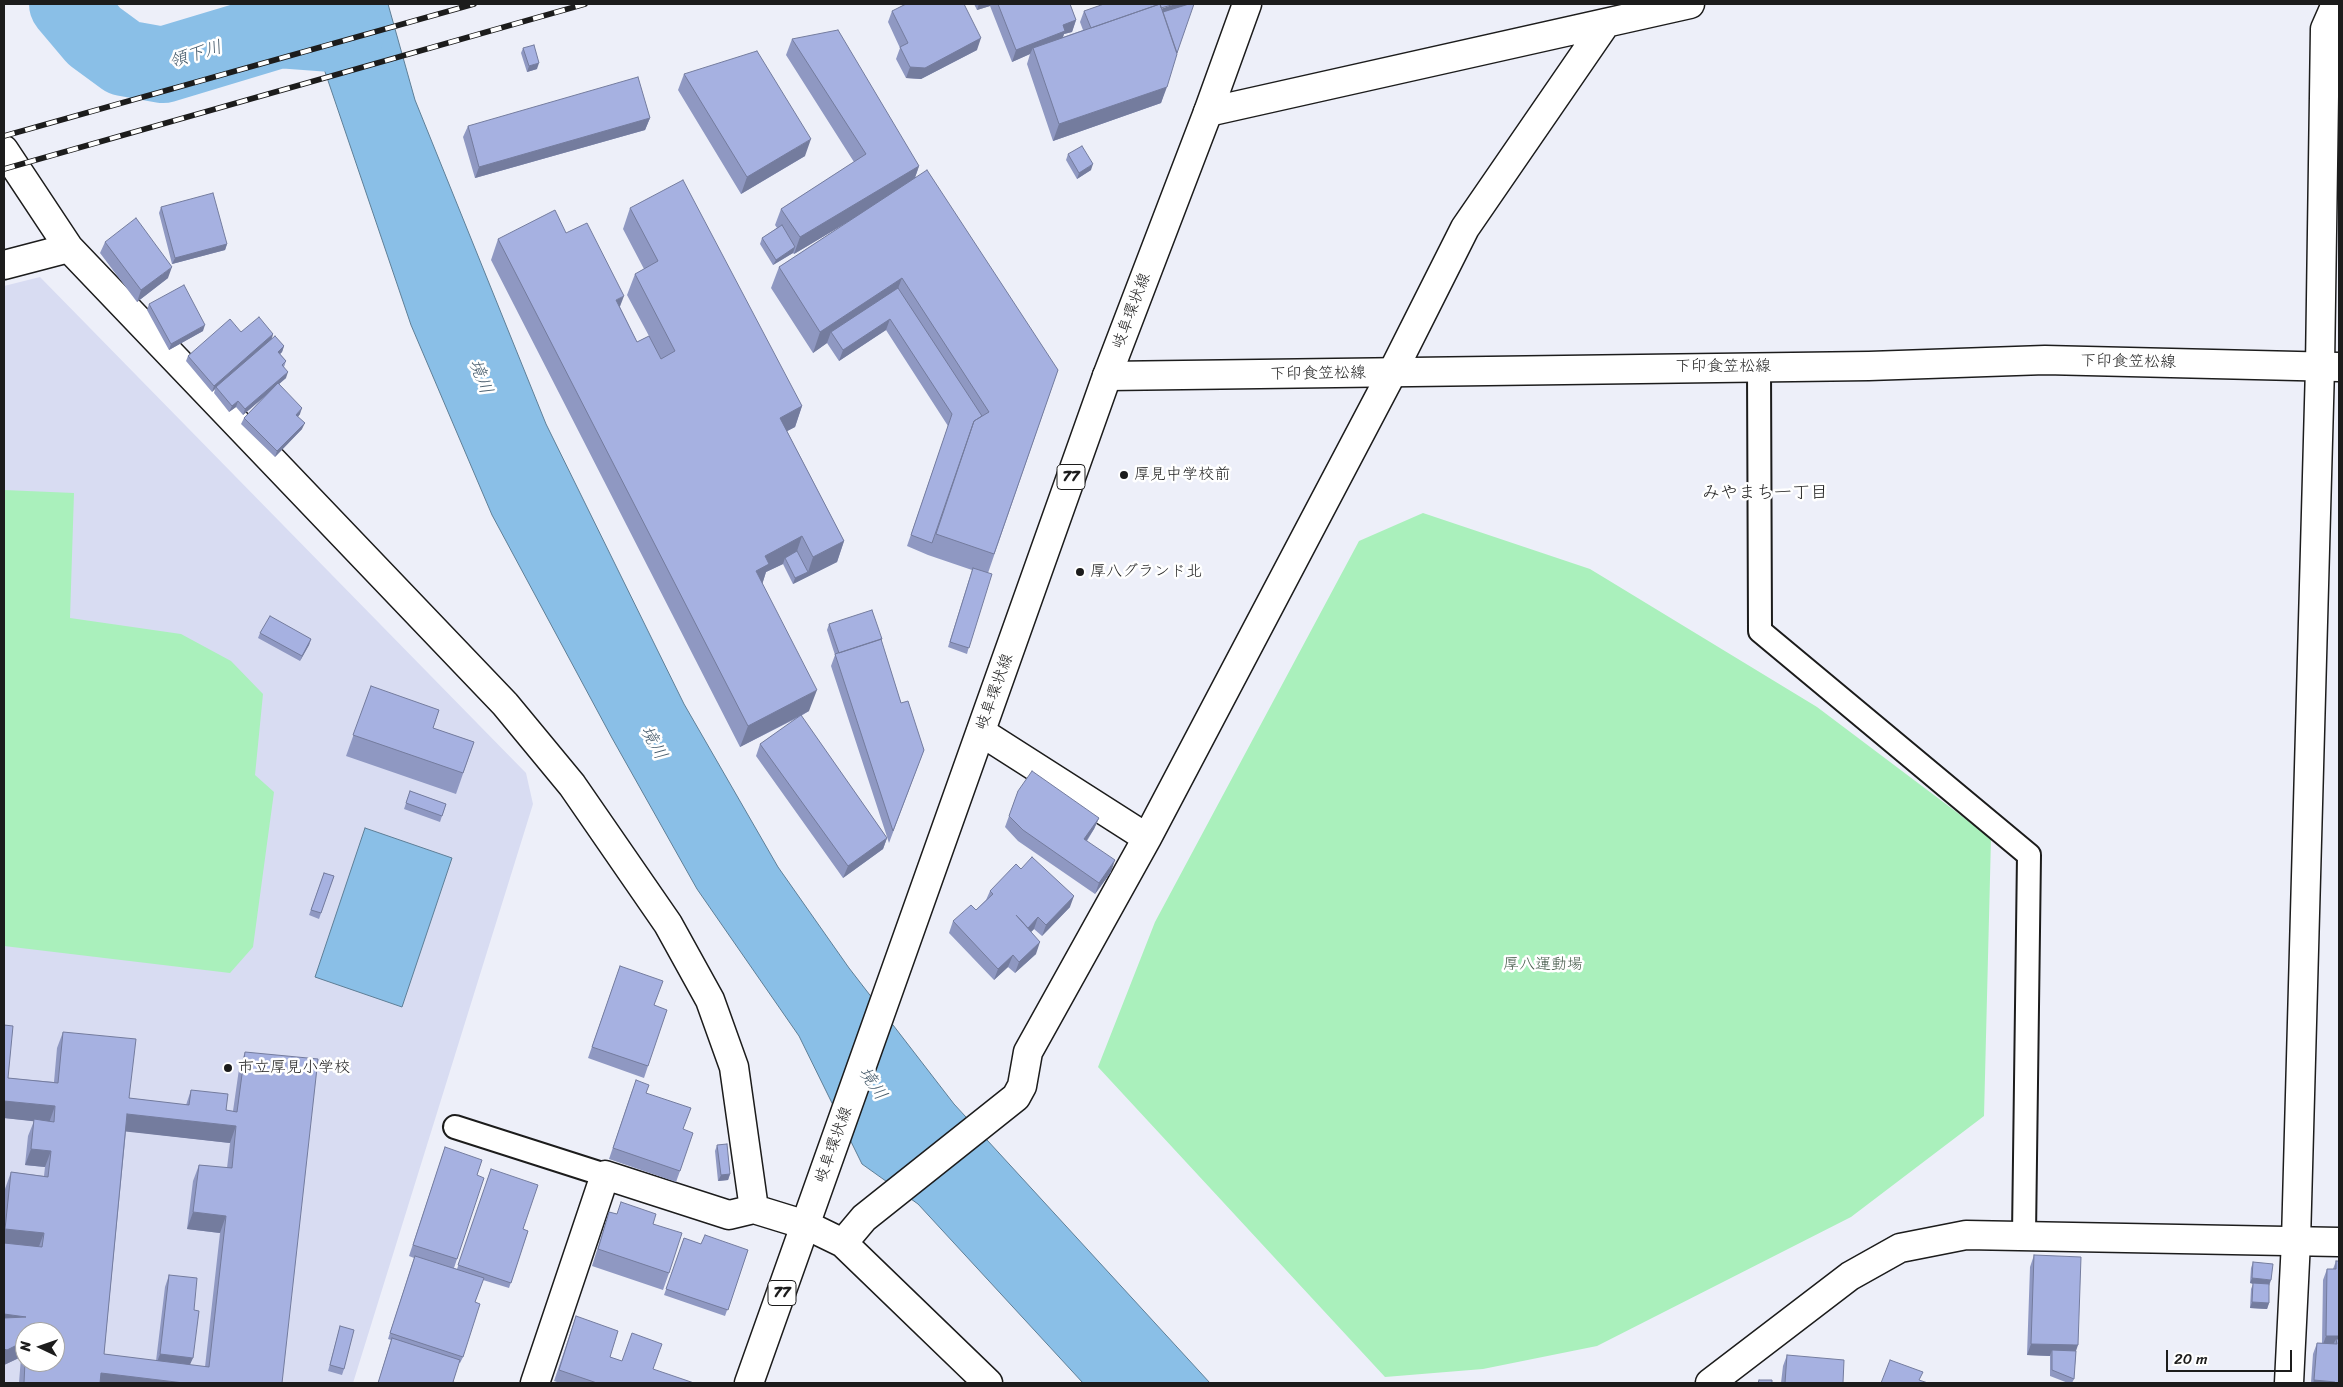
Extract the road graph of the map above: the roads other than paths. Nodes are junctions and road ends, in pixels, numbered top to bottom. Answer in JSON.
{"nodes":[{"id":1,"x":1246,"y":4,"type":"edge"},
{"id":2,"x":1690,"y":4,"type":"edge"},
{"id":3,"x":2336,"y":4,"type":"edge"},
{"id":4,"x":1650,"y":8,"type":"edge"},
{"id":5,"x":1606,"y":23,"type":"junction"},
{"id":6,"x":1208,"y":112,"type":"junction"},
{"id":7,"x":4,"y":150,"type":"edge"},
{"id":8,"x":69,"y":248,"type":"junction"},
{"id":9,"x":4,"y":265,"type":"edge"},
{"id":10,"x":1759,"y":367,"type":"junction"},
{"id":11,"x":2330,"y":367,"type":"edge"},
{"id":12,"x":1392,"y":373,"type":"junction"},
{"id":13,"x":1107,"y":376,"type":"junction"},
{"id":14,"x":981,"y":732,"type":"junction"},
{"id":15,"x":1148,"y":838,"type":"junction"},
{"id":16,"x":455,"y":1127,"type":"dead end"},
{"id":17,"x":605,"y":1175,"type":"junction"},
{"id":18,"x":754,"y":1208,"type":"junction"},
{"id":19,"x":810,"y":1214,"type":"junction"},
{"id":20,"x":2024,"y":1234,"type":"junction"},
{"id":21,"x":2296,"y":1241,"type":"junction"},
{"id":22,"x":2339,"y":1242,"type":"edge"},
{"id":23,"x":843,"y":1243,"type":"junction"},
{"id":24,"x":535,"y":1383,"type":"edge"},
{"id":25,"x":749,"y":1383,"type":"edge"},
{"id":26,"x":988,"y":1383,"type":"edge"},
{"id":27,"x":1710,"y":1383,"type":"edge"},
{"id":28,"x":2289,"y":1383,"type":"edge"}],
"edges":[{"from":1,"to":6,"type":"street","name":"岐阜環状線","number":"77"},
{"from":2,"to":4,"type":"street"},
{"from":3,"to":11,"type":"street"},
{"from":4,"to":5,"type":"street"},
{"from":5,"to":6,"type":"street"},
{"from":5,"to":12,"type":"street"},
{"from":6,"to":13,"type":"street","name":"岐阜環状線","number":"77"},
{"from":7,"to":8,"type":"street"},
{"from":8,"to":9,"type":"street"},
{"from":8,"to":18,"type":"street"},
{"from":10,"to":11,"type":"street","name":"下印食笠松線"},
{"from":10,"to":12,"type":"street","name":"下印食笠松線"},
{"from":10,"to":20,"type":"lane"},
{"from":11,"to":21,"type":"street"},
{"from":12,"to":13,"type":"street","name":"下印食笠松線"},
{"from":12,"to":15,"type":"street"},
{"from":13,"to":14,"type":"street","name":"岐阜環状線","number":"77"},
{"from":14,"to":15,"type":"street"},
{"from":14,"to":19,"type":"street","name":"岐阜環状線","number":"77"},
{"from":15,"to":23,"type":"street"},
{"from":16,"to":17,"type":"lane"},
{"from":17,"to":18,"type":"street"},
{"from":17,"to":24,"type":"street"},
{"from":18,"to":19,"type":"street"},
{"from":19,"to":23,"type":"street"},
{"from":19,"to":25,"type":"street","name":"岐阜環状線","number":"77"},
{"from":20,"to":21,"type":"street"},
{"from":20,"to":27,"type":"street"},
{"from":21,"to":22,"type":"street"},
{"from":21,"to":28,"type":"street"},
{"from":23,"to":26,"type":"street"}]}
